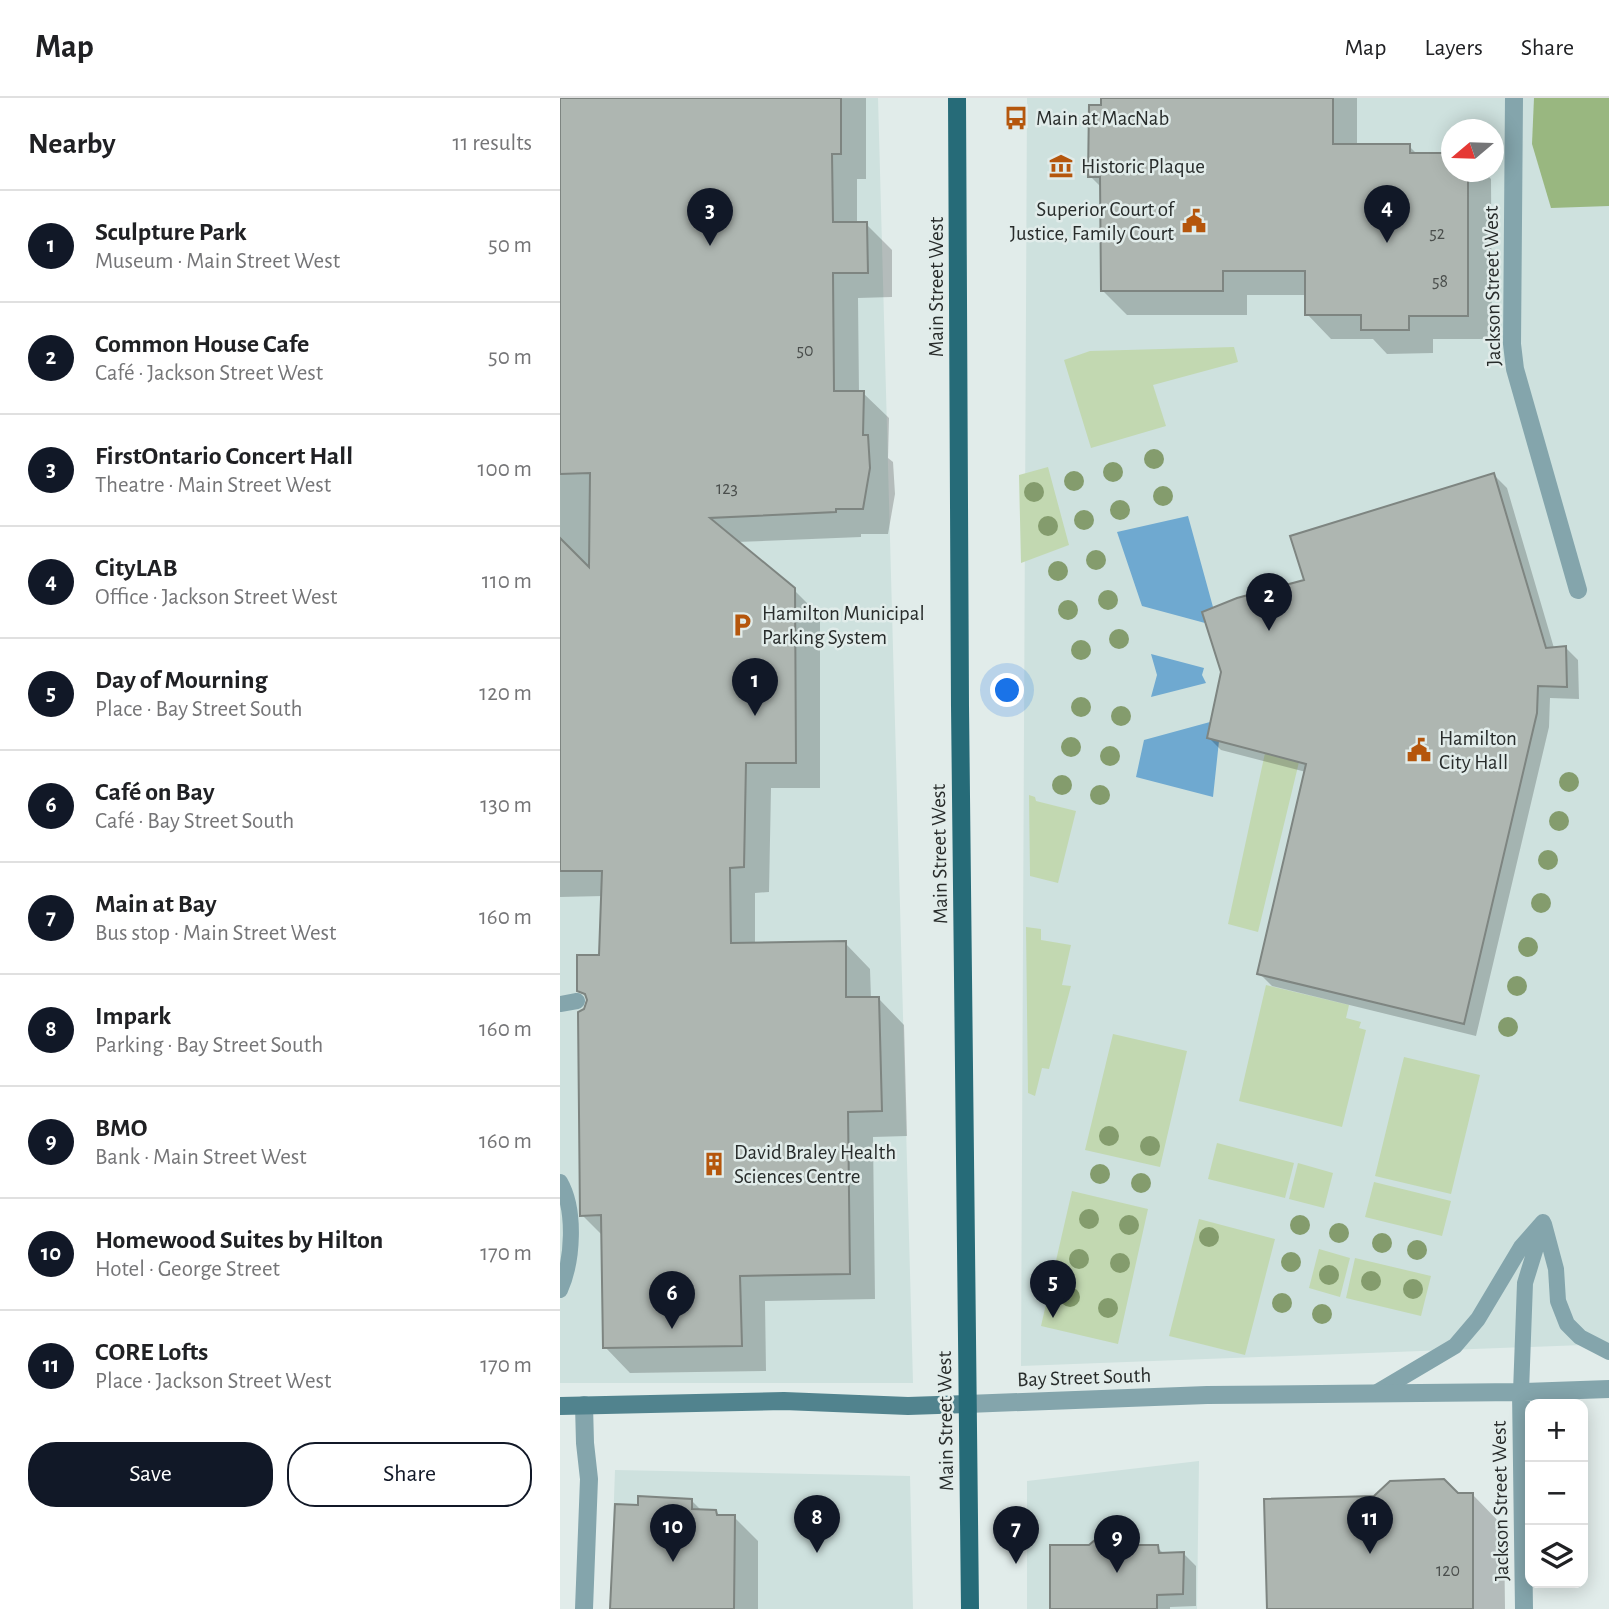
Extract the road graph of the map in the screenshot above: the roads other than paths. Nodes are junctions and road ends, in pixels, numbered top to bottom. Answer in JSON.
{"nodes":[{"id":1,"x":957,"y":98,"type":"edge"},
{"id":2,"x":1514,"y":98,"type":"edge"},
{"id":3,"x":1578,"y":590,"type":"dead end"},
{"id":4,"x":578,"y":1001,"type":"dead end"},
{"id":5,"x":560,"y":1004,"type":"edge"},
{"id":6,"x":560,"y":1182,"type":"edge"},
{"id":7,"x":1543,"y":1222,"type":"junction"},
{"id":8,"x":560,"y":1290,"type":"edge"},
{"id":9,"x":1609,"y":1352,"type":"edge"},
{"id":10,"x":1609,"y":1389,"type":"edge"},
{"id":11,"x":1521,"y":1392,"type":"junction"},
{"id":12,"x":1374,"y":1394,"type":"junction"},
{"id":13,"x":967,"y":1404,"type":"junction"},
{"id":14,"x":584,"y":1405,"type":"junction"},
{"id":15,"x":560,"y":1406,"type":"edge"},
{"id":16,"x":584,"y":1609,"type":"edge"},
{"id":17,"x":970,"y":1609,"type":"edge"},
{"id":18,"x":1524,"y":1609,"type":"edge"}],
"edges":[{"from":1,"to":13,"type":"main road","name":"Main Street West"},
{"from":2,"to":3,"type":"street","name":"Jackson Street West"},
{"from":4,"to":5,"type":"lane"},
{"from":6,"to":8,"type":"lane"},
{"from":7,"to":9,"type":"lane"},
{"from":7,"to":11,"type":"lane"},
{"from":7,"to":12,"type":"lane"},
{"from":10,"to":11,"type":"street","name":"Bay Street South"},
{"from":11,"to":12,"type":"street","name":"Bay Street South"},
{"from":11,"to":18,"type":"street","name":"Jackson Street West"},
{"from":12,"to":13,"type":"street","name":"Bay Street South"},
{"from":13,"to":14,"type":"main road","name":"Bay Street South"},
{"from":13,"to":17,"type":"main road","name":"Main Street West"},
{"from":14,"to":15,"type":"main road","name":"Bay Street South"},
{"from":14,"to":16,"type":"street"}]}
